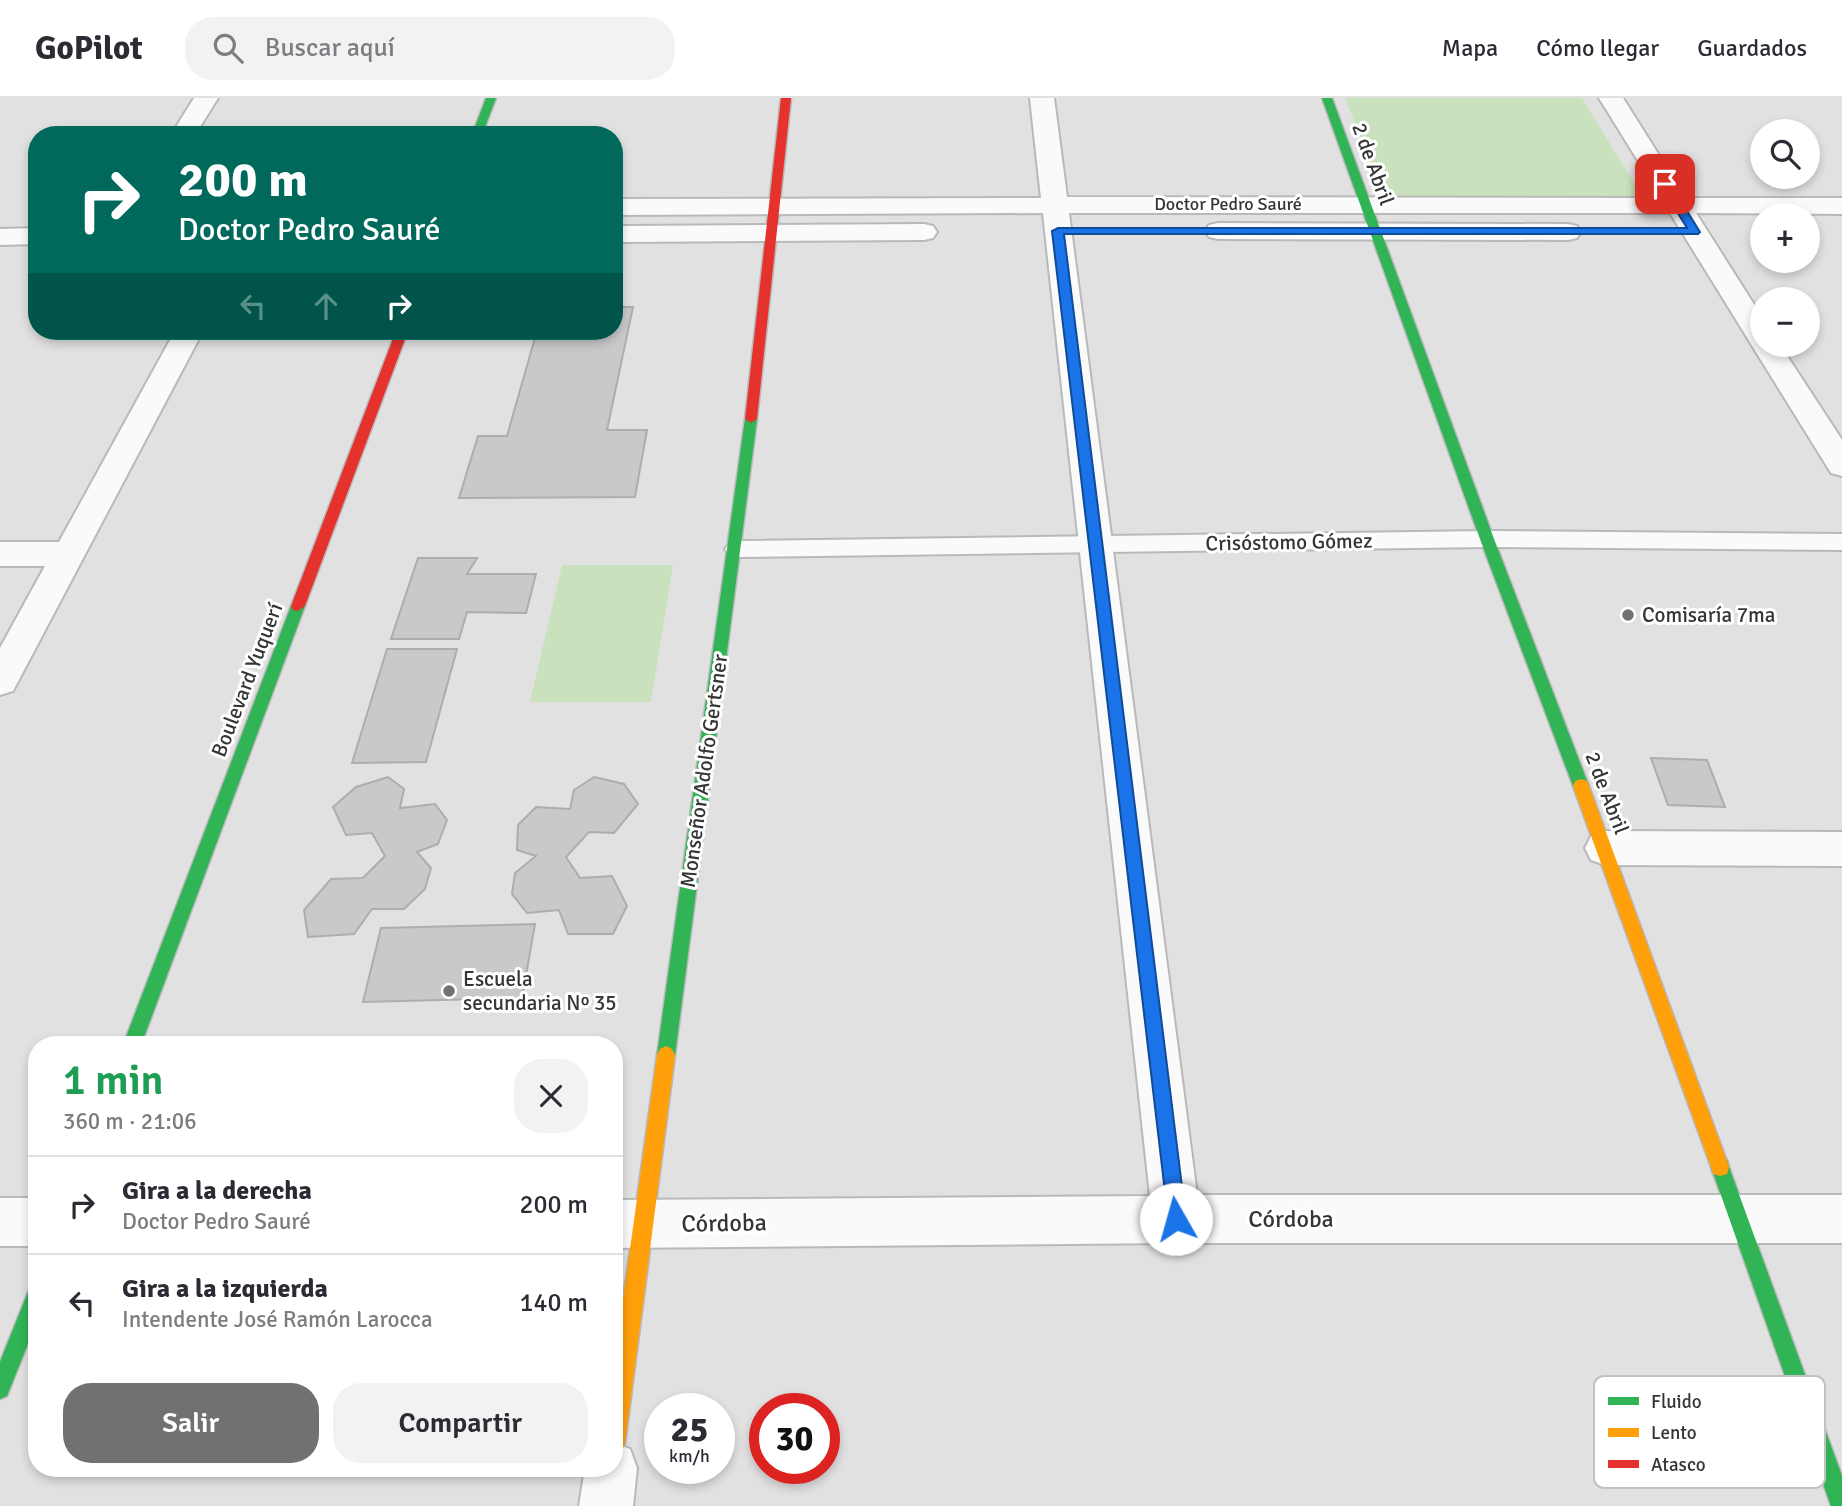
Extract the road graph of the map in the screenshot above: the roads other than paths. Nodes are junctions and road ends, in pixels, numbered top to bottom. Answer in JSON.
{"nodes":[{"id":1,"x":206,"y":98,"type":"edge"},
{"id":2,"x":491,"y":98,"type":"edge"},
{"id":3,"x":786,"y":98,"type":"edge"},
{"id":4,"x":1042,"y":98,"type":"edge"},
{"id":5,"x":1327,"y":98,"type":"edge"},
{"id":6,"x":1611,"y":98,"type":"edge"},
{"id":7,"x":189,"y":126,"type":"edge"},
{"id":8,"x":480,"y":126,"type":"edge"},
{"id":9,"x":1366,"y":204,"type":"junction"},
{"id":10,"x":772,"y":205,"type":"junction"},
{"id":11,"x":1678,"y":205,"type":"junction"},
{"id":12,"x":1842,"y":206,"type":"edge"},
{"id":13,"x":623,"y":207,"type":"edge"},
{"id":14,"x":1057,"y":224,"type":"junction"},
{"id":15,"x":1196,"y":231,"type":"dead end"},
{"id":16,"x":1376,"y":231,"type":"junction"},
{"id":17,"x":948,"y":232,"type":"dead end"},
{"id":18,"x":1598,"y":232,"type":"dead end"},
{"id":19,"x":1667,"y":232,"type":"dead end"},
{"id":20,"x":1695,"y":232,"type":"junction"},
{"id":21,"x":1722,"y":232,"type":"dead end"},
{"id":22,"x":770,"y":233,"type":"junction"},
{"id":23,"x":623,"y":234,"type":"edge"},
{"id":24,"x":28,"y":236,"type":"edge"},
{"id":25,"x":0,"y":237,"type":"edge"},
{"id":26,"x":1750,"y":320,"type":"edge"},
{"id":27,"x":184,"y":340,"type":"edge"},
{"id":28,"x":399,"y":340,"type":"edge"},
{"id":29,"x":1774,"y":357,"type":"edge"},
{"id":30,"x":1842,"y":465,"type":"edge"},
{"id":31,"x":1487,"y":539,"type":"junction"},
{"id":32,"x":1842,"y":542,"type":"edge"},
{"id":33,"x":1096,"y":545,"type":"junction"},
{"id":34,"x":736,"y":549,"type":"junction"},
{"id":35,"x":0,"y":554,"type":"edge"},
{"id":36,"x":69,"y":554,"type":"junction"},
{"id":37,"x":0,"y":681,"type":"edge"},
{"id":38,"x":1605,"y":848,"type":"junction"},
{"id":39,"x":1842,"y":849,"type":"edge"},
{"id":40,"x":135,"y":1036,"type":"edge"},
{"id":41,"x":1176,"y":1219,"type":"junction"},
{"id":42,"x":1738,"y":1219,"type":"junction"},
{"id":43,"x":1842,"y":1219,"type":"edge"},
{"id":44,"x":0,"y":1222,"type":"edge"},
{"id":45,"x":28,"y":1222,"type":"edge"},
{"id":46,"x":628,"y":1224,"type":"edge"},
{"id":47,"x":623,"y":1302,"type":"edge"},
{"id":48,"x":28,"y":1317,"type":"edge"},
{"id":49,"x":1795,"y":1376,"type":"edge"},
{"id":50,"x":0,"y":1389,"type":"edge"},
{"id":51,"x":1825,"y":1459,"type":"edge"},
{"id":52,"x":610,"y":1477,"type":"edge"},
{"id":53,"x":607,"y":1506,"type":"edge"},
{"id":54,"x":1842,"y":1506,"type":"edge"}],
"edges":[{"from":1,"to":7,"type":"street"},
{"from":2,"to":8,"type":"street"},
{"from":3,"to":10,"type":"street","name":"Monseñor Adolfo Gertsner"},
{"from":4,"to":14,"type":"street"},
{"from":5,"to":9,"type":"street","name":"2 de Abril"},
{"from":6,"to":11,"type":"street"},
{"from":9,"to":11,"type":"street","name":"Doctor Pedro Sauré"},
{"from":9,"to":14,"type":"street","name":"Doctor Pedro Sauré"},
{"from":9,"to":16,"type":"street","name":"2 de Abril"},
{"from":10,"to":13,"type":"street","name":"Doctor Pedro Sauré"},
{"from":10,"to":14,"type":"street","name":"Doctor Pedro Sauré"},
{"from":10,"to":22,"type":"street","name":"Monseñor Adolfo Gertsner"},
{"from":11,"to":12,"type":"street","name":"Doctor Pedro Sauré"},
{"from":11,"to":20,"type":"street"},
{"from":14,"to":33,"type":"street"},
{"from":15,"to":16,"type":"street","name":"Doctor Pedro Sauré"},
{"from":16,"to":18,"type":"street","name":"Doctor Pedro Sauré"},
{"from":16,"to":31,"type":"street","name":"2 de Abril"},
{"from":17,"to":22,"type":"street"},
{"from":19,"to":20,"type":"street"},
{"from":20,"to":21,"type":"street"},
{"from":20,"to":26,"type":"street"},
{"from":22,"to":23,"type":"street"},
{"from":22,"to":34,"type":"street","name":"Monseñor Adolfo Gertsner"},
{"from":24,"to":25,"type":"street"},
{"from":27,"to":36,"type":"street"},
{"from":28,"to":40,"type":"street","name":"Boulevard Yuquerí"},
{"from":29,"to":30,"type":"street"},
{"from":31,"to":32,"type":"lane","name":"Crisóstomo Gómez"},
{"from":31,"to":33,"type":"lane","name":"Crisóstomo Gómez"},
{"from":31,"to":38,"type":"street","name":"2 de Abril"},
{"from":33,"to":34,"type":"lane","name":"Crisóstomo Gómez"},
{"from":33,"to":41,"type":"street"},
{"from":34,"to":46,"type":"street","name":"Monseñor Adolfo Gertsner"},
{"from":35,"to":36,"type":"street"},
{"from":36,"to":37,"type":"street"},
{"from":38,"to":39,"type":"street"},
{"from":38,"to":42,"type":"street","name":"2 de Abril"},
{"from":41,"to":42,"type":"street","name":"Córdoba"},
{"from":41,"to":46,"type":"street","name":"Córdoba"},
{"from":42,"to":43,"type":"street","name":"Córdoba"},
{"from":42,"to":49,"type":"street","name":"2 de Abril"},
{"from":44,"to":45,"type":"street"},
{"from":46,"to":47,"type":"street","name":"Monseñor Adolfo Gertsner"},
{"from":48,"to":50,"type":"street"},
{"from":51,"to":54,"type":"street","name":"2 de Abril"},
{"from":52,"to":53,"type":"street"}]}
